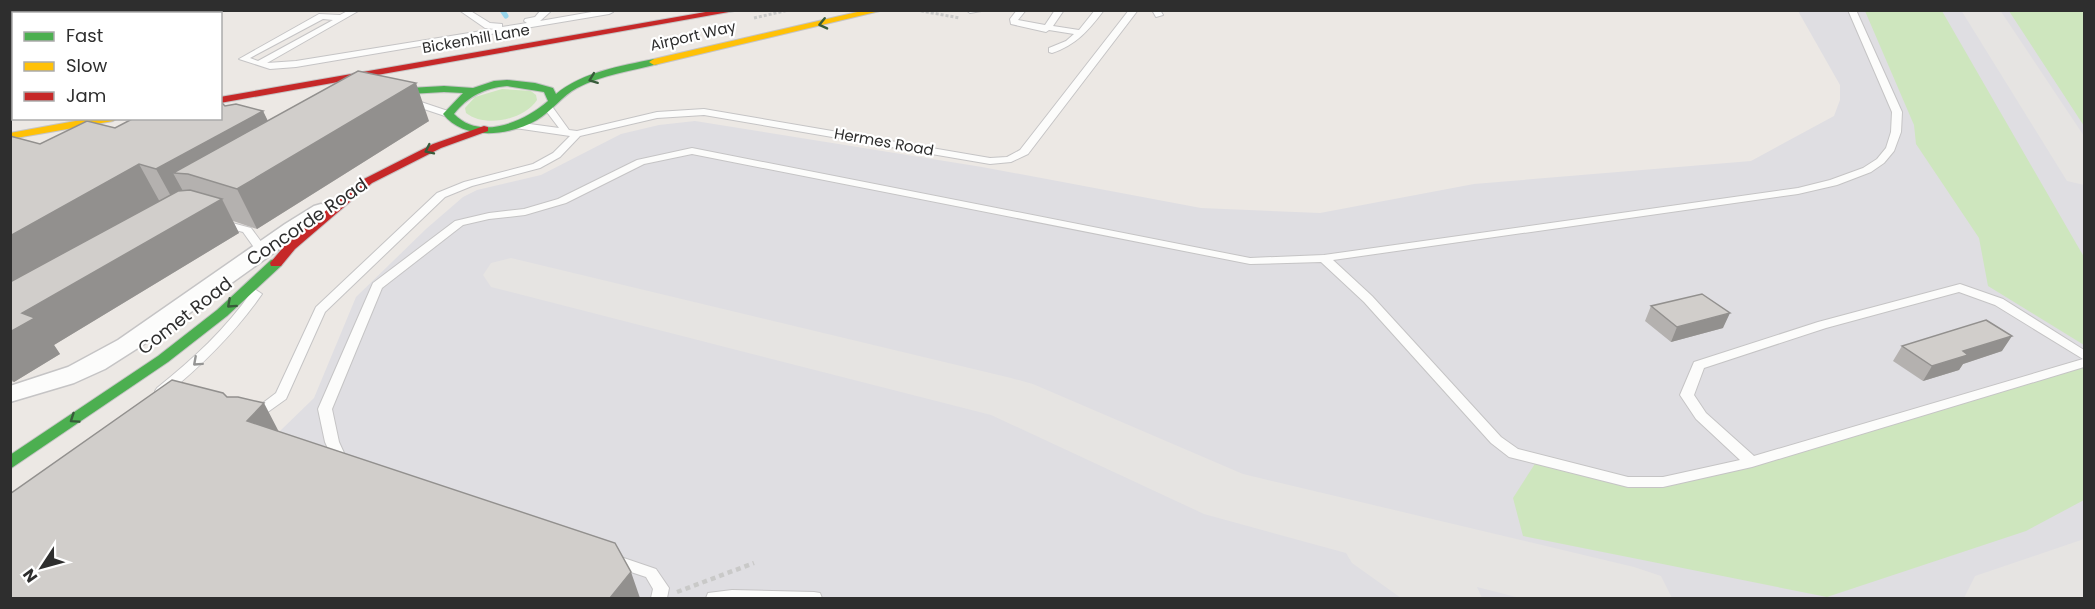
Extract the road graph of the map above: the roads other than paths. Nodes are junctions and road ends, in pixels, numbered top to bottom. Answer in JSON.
{"nodes":[{"id":1,"x":356,"y":10,"type":"edge"},
{"id":2,"x":463,"y":10,"type":"edge"},
{"id":3,"x":545,"y":10,"type":"edge"},
{"id":4,"x":688,"y":10,"type":"edge"},
{"id":5,"x":736,"y":10,"type":"edge"},
{"id":6,"x":831,"y":10,"type":"edge"},
{"id":7,"x":880,"y":10,"type":"edge"},
{"id":8,"x":964,"y":10,"type":"edge"},
{"id":9,"x":983,"y":10,"type":"edge"},
{"id":10,"x":1022,"y":10,"type":"edge"},
{"id":11,"x":1060,"y":10,"type":"edge"},
{"id":12,"x":1100,"y":10,"type":"edge"},
{"id":13,"x":1134,"y":10,"type":"edge"},
{"id":14,"x":1852,"y":10,"type":"edge"},
{"id":15,"x":971,"y":11,"type":"edge"},
{"id":16,"x":609,"y":12,"type":"edge"},
{"id":17,"x":342,"y":18,"type":"junction"},
{"id":18,"x":1046,"y":29,"type":"junction"},
{"id":19,"x":1081,"y":33,"type":"junction"},
{"id":20,"x":666,"y":48,"type":"junction"},
{"id":21,"x":1052,"y":50,"type":"dead end"},
{"id":22,"x":633,"y":53,"type":"dead end"},
{"id":23,"x":259,"y":64,"type":"junction"},
{"id":24,"x":576,"y":69,"type":"dead end"},
{"id":25,"x":553,"y":74,"type":"dead end"},
{"id":26,"x":522,"y":75,"type":"junction"},
{"id":27,"x":222,"y":90,"type":"edge"},
{"id":28,"x":472,"y":91,"type":"junction"},
{"id":29,"x":368,"y":97,"type":"junction"},
{"id":30,"x":222,"y":100,"type":"edge"},
{"id":31,"x":550,"y":104,"type":"junction"},
{"id":32,"x":448,"y":114,"type":"junction"},
{"id":33,"x":90,"y":120,"type":"edge"},
{"id":34,"x":10,"y":122,"type":"edge"},
{"id":35,"x":34,"y":125,"type":"edge"},
{"id":36,"x":514,"y":125,"type":"junction"},
{"id":37,"x":484,"y":129,"type":"junction"},
{"id":38,"x":571,"y":133,"type":"junction"},
{"id":39,"x":10,"y":136,"type":"edge"},
{"id":40,"x":48,"y":140,"type":"edge"},
{"id":41,"x":368,"y":181,"type":"joint"},
{"id":42,"x":208,"y":219,"type":"edge"},
{"id":43,"x":1324,"y":258,"type":"junction"},
{"id":44,"x":267,"y":259,"type":"junction"},
{"id":45,"x":2085,"y":355,"type":"edge"},
{"id":46,"x":2085,"y":363,"type":"edge"},
{"id":47,"x":10,"y":394,"type":"edge"},
{"id":48,"x":149,"y":401,"type":"edge"},
{"id":49,"x":248,"y":420,"type":"edge"},
{"id":50,"x":1752,"y":462,"type":"junction"},
{"id":51,"x":10,"y":463,"type":"edge"},
{"id":52,"x":354,"y":471,"type":"edge"},
{"id":53,"x":596,"y":554,"type":"edge"},
{"id":54,"x":658,"y":598,"type":"edge"},
{"id":55,"x":714,"y":598,"type":"edge"},
{"id":56,"x":814,"y":598,"type":"edge"}],
"edges":[{"from":1,"to":17,"type":"lane"},
{"from":2,"to":3,"type":"lane"},
{"from":4,"to":27,"type":"street","name":"Bickenhill Lane"},
{"from":5,"to":30,"type":"street","name":"Bickenhill Lane"},
{"from":6,"to":20,"type":"street","name":"Airport Way"},
{"from":7,"to":31,"type":"street","name":"Airport Way","one_way":true},
{"from":8,"to":15,"type":"lane"},
{"from":9,"to":15,"type":"lane"},
{"from":10,"to":18,"type":"lane"},
{"from":11,"to":18,"type":"lane"},
{"from":12,"to":19,"type":"lane"},
{"from":13,"to":38,"type":"lane","name":"Hermes Road"},
{"from":14,"to":43,"type":"lane"},
{"from":16,"to":23,"type":"lane"},
{"from":17,"to":23,"type":"lane"},
{"from":17,"to":23,"type":"lane"},
{"from":18,"to":19,"type":"lane"},
{"from":19,"to":21,"type":"lane"},
{"from":20,"to":22,"type":"street"},
{"from":20,"to":24,"type":"street","name":"Airport Way"},
{"from":25,"to":26,"type":"street"},
{"from":26,"to":28,"type":"street"},
{"from":26,"to":29,"type":"street"},
{"from":26,"to":31,"type":"street"},
{"from":28,"to":29,"type":"street"},
{"from":28,"to":32,"type":"street"},
{"from":29,"to":32,"type":"lane"},
{"from":31,"to":36,"type":"street","name":"Airport Way"},
{"from":31,"to":38,"type":"lane"},
{"from":32,"to":37,"type":"street"},
{"from":33,"to":35,"type":"street"},
{"from":34,"to":35,"type":"street"},
{"from":35,"to":39,"type":"street"},
{"from":35,"to":40,"type":"lane"},
{"from":36,"to":37,"type":"street","name":"Airport Way"},
{"from":36,"to":38,"type":"lane"},
{"from":37,"to":41,"type":"street","name":"Concorde Road","one_way":true},
{"from":38,"to":49,"type":"lane"},
{"from":41,"to":44,"type":"street","name":"Concorde Road"},
{"from":42,"to":44,"type":"lane"},
{"from":43,"to":50,"type":"lane"},
{"from":43,"to":52,"type":"lane"},
{"from":44,"to":47,"type":"street","name":"Concorde Road"},
{"from":44,"to":48,"type":"lane","one_way":true},
{"from":44,"to":51,"type":"street","name":"Comet Road","one_way":true},
{"from":45,"to":50,"type":"lane"},
{"from":46,"to":50,"type":"lane"},
{"from":53,"to":54,"type":"lane"},
{"from":55,"to":56,"type":"lane"}]}
